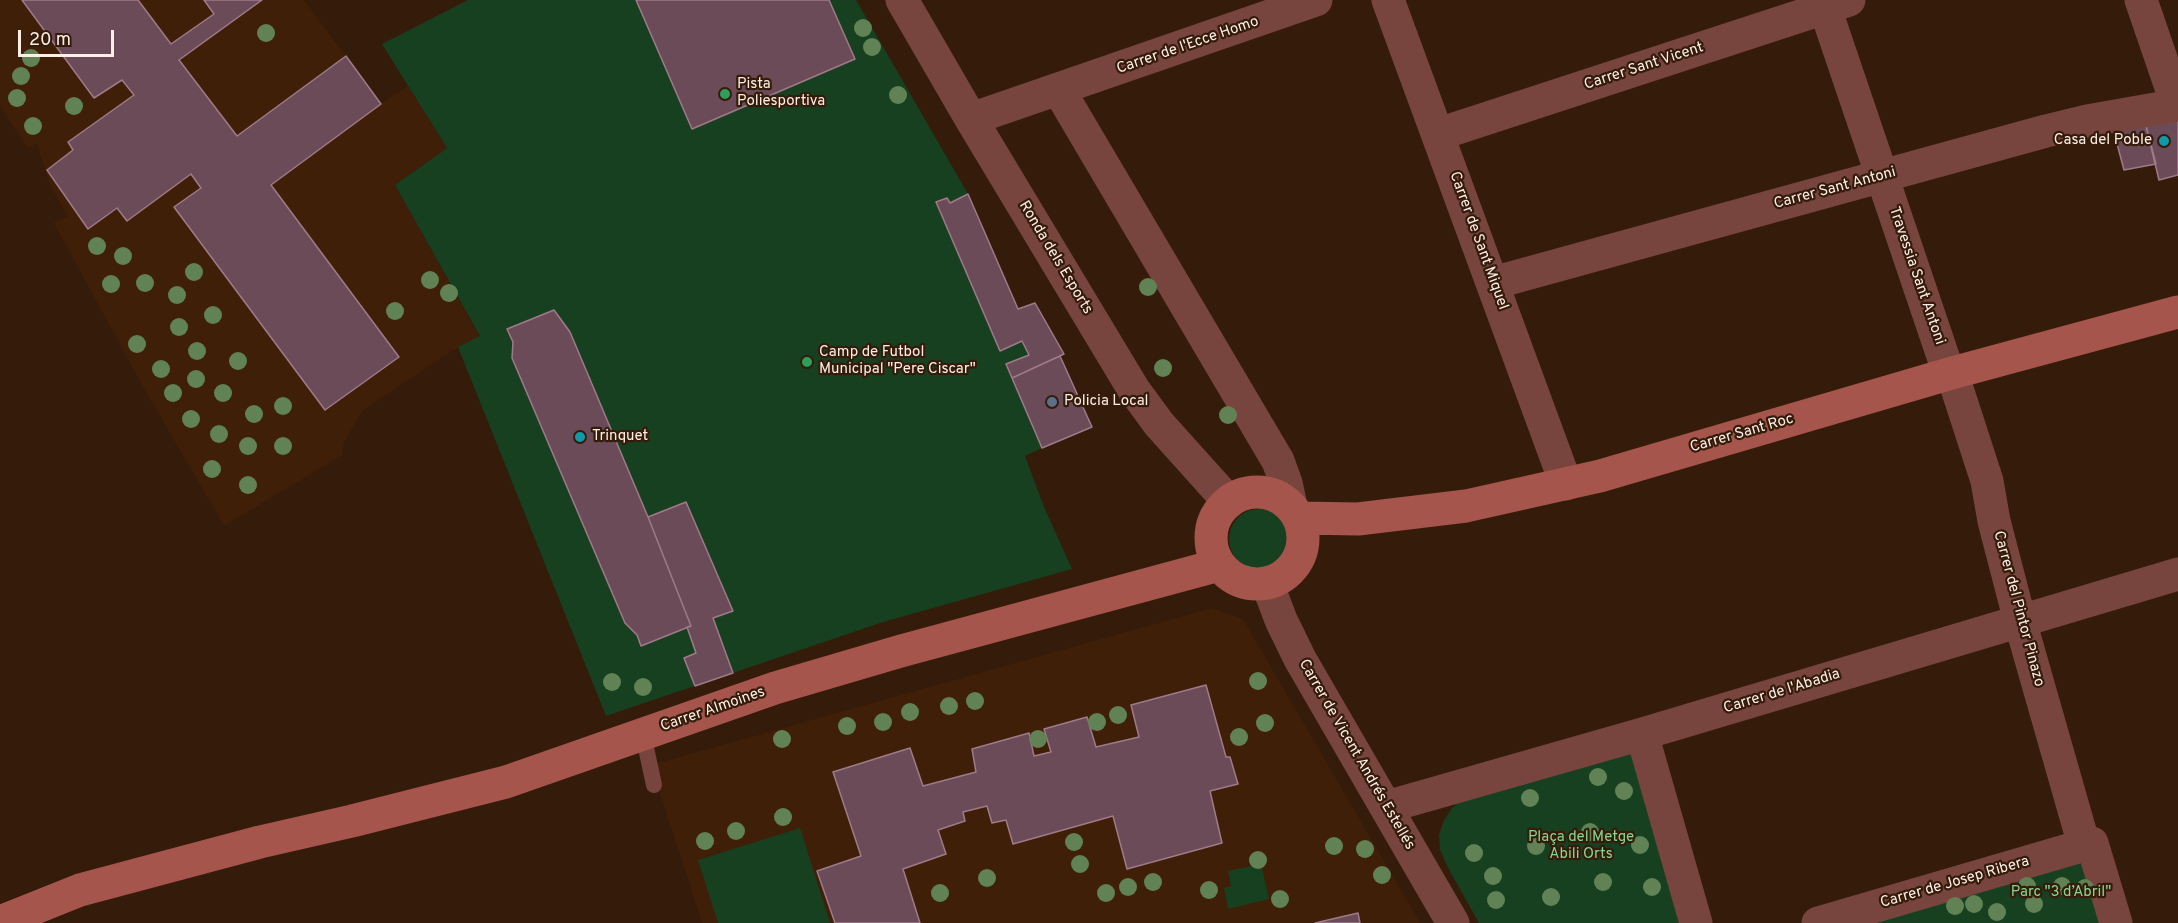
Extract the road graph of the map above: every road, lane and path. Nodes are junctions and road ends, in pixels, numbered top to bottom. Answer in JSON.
{"nodes":[{"id":1,"x":902,"y":0,"type":"edge"},
{"id":2,"x":1316,"y":0,"type":"edge"},
{"id":3,"x":1388,"y":0,"type":"edge"},
{"id":4,"x":2141,"y":0,"type":"edge"},
{"id":5,"x":1837,"y":4,"type":"edge"},
{"id":6,"x":1059,"y":90,"type":"junction"},
{"id":7,"x":2177,"y":105,"type":"edge"},
{"id":8,"x":971,"y":119,"type":"junction"},
{"id":9,"x":1439,"y":134,"type":"junction"},
{"id":10,"x":1882,"y":176,"type":"junction"},
{"id":11,"x":1493,"y":283,"type":"junction"},
{"id":12,"x":2178,"y":312,"type":"edge"},
{"id":13,"x":1950,"y":374,"type":"junction"},
{"id":14,"x":1566,"y":484,"type":"junction"},
{"id":15,"x":1228,"y":502,"type":"junction"},
{"id":16,"x":1296,"y":512,"type":"junction"},
{"id":17,"x":1219,"y":565,"type":"junction"},
{"id":18,"x":2178,"y":574,"type":"edge"},
{"id":19,"x":1267,"y":583,"type":"junction"},
{"id":20,"x":2020,"y":621,"type":"junction"},
{"id":21,"x":644,"y":734,"type":"junction"},
{"id":22,"x":1642,"y":734,"type":"junction"},
{"id":23,"x":654,"y":785,"type":"dead end"},
{"id":24,"x":1386,"y":807,"type":"junction"},
{"id":25,"x":2088,"y":844,"type":"junction"},
{"id":26,"x":0,"y":922,"type":"edge"},
{"id":27,"x":1453,"y":923,"type":"edge"},
{"id":28,"x":1696,"y":923,"type":"edge"},
{"id":29,"x":1818,"y":923,"type":"edge"},
{"id":30,"x":2116,"y":923,"type":"edge"}],
"edges":[{"from":1,"to":8,"type":"street","name":"Ronda dels Esports"},
{"from":2,"to":6,"type":"street","name":"Carrer de l'Ecce Homo"},
{"from":3,"to":9,"type":"street","name":"Carrer de Sant Miquel"},
{"from":4,"to":7,"type":"street"},
{"from":5,"to":9,"type":"street","name":"Carrer Sant Vicent"},
{"from":5,"to":10,"type":"street","name":"Travessia Sant Antoni"},
{"from":6,"to":8,"type":"street","name":"Carrer de l'Ecce Homo"},
{"from":6,"to":16,"type":"street"},
{"from":7,"to":10,"type":"street","name":"Carrer Sant Antoni"},
{"from":8,"to":15,"type":"street","name":"Ronda dels Esports"},
{"from":9,"to":11,"type":"street","name":"Carrer de Sant Miquel"},
{"from":10,"to":11,"type":"street","name":"Carrer Sant Antoni"},
{"from":10,"to":13,"type":"street","name":"Travessia Sant Antoni"},
{"from":11,"to":14,"type":"street","name":"Carrer de Sant Miquel"},
{"from":12,"to":13,"type":"street","name":"Carrer Sant Roc"},
{"from":13,"to":14,"type":"street","name":"Carrer Sant Roc"},
{"from":13,"to":20,"type":"street","name":"Carrer del Pintor Pinazo"},
{"from":14,"to":16,"type":"street","name":"Carrer Sant Roc"},
{"from":15,"to":16,"type":"street"},
{"from":15,"to":17,"type":"street"},
{"from":16,"to":19,"type":"street"},
{"from":17,"to":19,"type":"street"},
{"from":17,"to":21,"type":"street","name":"Carrer Almoines"},
{"from":18,"to":20,"type":"street","name":"Carrer de l'Abadia"},
{"from":19,"to":24,"type":"street","name":"Carrer de Vicent Andrés Estellés"},
{"from":20,"to":22,"type":"street","name":"Carrer de l'Abadia"},
{"from":20,"to":25,"type":"street","name":"Carrer del Pintor Pinazo"},
{"from":21,"to":23,"type":"lane"},
{"from":21,"to":26,"type":"street","name":"Carrer Almoines"},
{"from":22,"to":24,"type":"street","name":"Carrer de l'Abadia"},
{"from":22,"to":28,"type":"street"},
{"from":24,"to":27,"type":"street","name":"Carrer de Vicent Andrés Estellés"},
{"from":25,"to":29,"type":"street","name":"Carrer de Josep Ribera"},
{"from":25,"to":30,"type":"street","name":"Carrer del Pintor Pinazo"}]}
